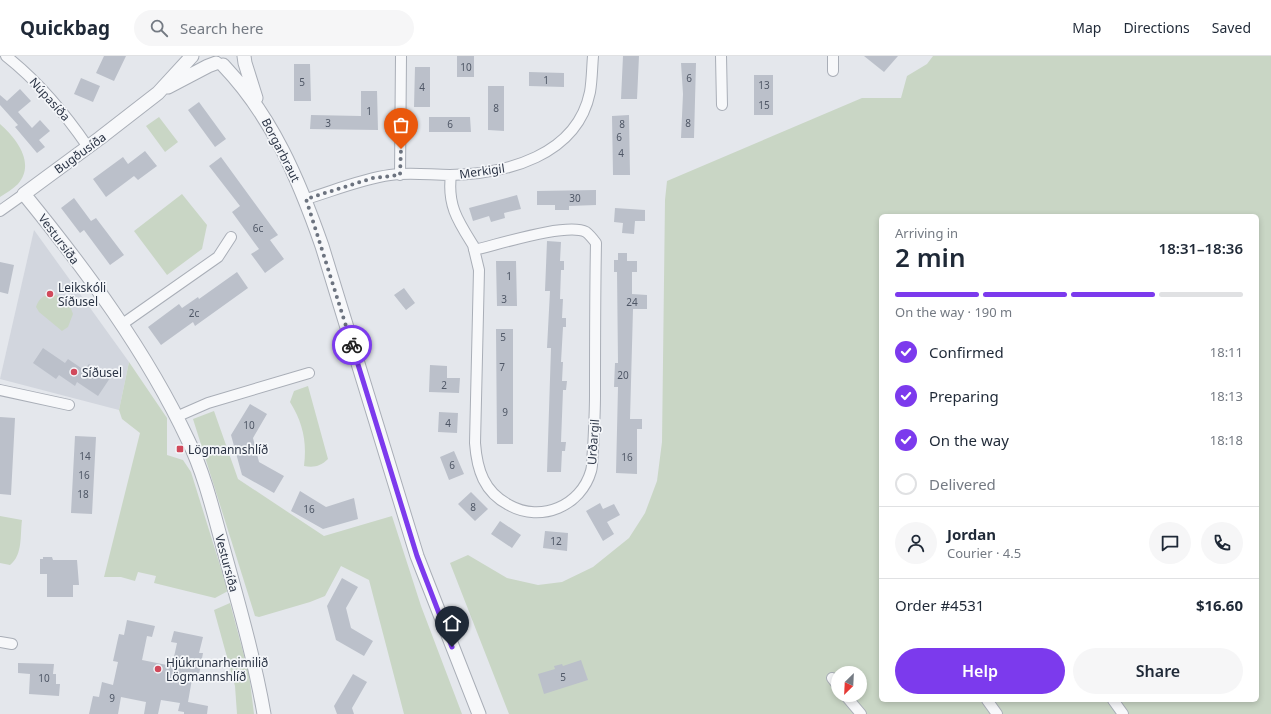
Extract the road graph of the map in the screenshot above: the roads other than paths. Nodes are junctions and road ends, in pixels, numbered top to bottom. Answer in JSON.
{"nodes":[{"id":1,"x":6,"y":56,"type":"edge"},
{"id":2,"x":192,"y":56,"type":"edge"},
{"id":3,"x":243,"y":56,"type":"edge"},
{"id":4,"x":401,"y":56,"type":"edge"},
{"id":5,"x":593,"y":56,"type":"edge"},
{"id":6,"x":721,"y":56,"type":"edge"},
{"id":7,"x":833,"y":56,"type":"edge"},
{"id":8,"x":215,"y":61,"type":"edge"},
{"id":9,"x":833,"y":71,"type":"dead end"},
{"id":10,"x":158,"y":93,"type":"junction"},
{"id":11,"x":722,"y":105,"type":"dead end"},
{"id":12,"x":260,"y":109,"type":"junction"},
{"id":13,"x":88,"y":147,"type":"junction"},
{"id":14,"x":400,"y":175,"type":"junction"},
{"id":15,"x":451,"y":175,"type":"junction"},
{"id":16,"x":24,"y":194,"type":"junction"},
{"id":17,"x":306,"y":199,"type":"junction"},
{"id":18,"x":0,"y":211,"type":"edge"},
{"id":19,"x":231,"y":237,"type":"dead end"},
{"id":20,"x":474,"y":250,"type":"junction"},
{"id":21,"x":121,"y":325,"type":"junction"},
{"id":22,"x":309,"y":373,"type":"dead end"},
{"id":23,"x":0,"y":390,"type":"edge"},
{"id":24,"x":69,"y":405,"type":"dead end"},
{"id":25,"x":176,"y":417,"type":"junction"},
{"id":26,"x":0,"y":642,"type":"edge"},
{"id":27,"x":12,"y":644,"type":"dead end"},
{"id":28,"x":851,"y":702,"type":"edge"},
{"id":29,"x":988,"y":702,"type":"edge"},
{"id":30,"x":1115,"y":702,"type":"edge"},
{"id":31,"x":264,"y":714,"type":"edge"},
{"id":32,"x":479,"y":714,"type":"edge"},
{"id":33,"x":861,"y":714,"type":"edge"},
{"id":34,"x":997,"y":714,"type":"edge"},
{"id":35,"x":1124,"y":714,"type":"edge"}],
"edges":[{"from":1,"to":13,"type":"street","name":"Núpasíða"},
{"from":2,"to":10,"type":"street","name":"Bugðusíða"},
{"from":3,"to":8,"type":"street","name":"Bugðusíða"},
{"from":3,"to":12,"type":"street","name":"Borgarbraut"},
{"from":4,"to":14,"type":"street"},
{"from":5,"to":15,"type":"street","name":"Merkigil"},
{"from":6,"to":11,"type":"street"},
{"from":7,"to":9,"type":"street"},
{"from":8,"to":10,"type":"street","name":"Bugðusíða"},
{"from":8,"to":12,"type":"street","name":"Borgarbraut"},
{"from":10,"to":13,"type":"street","name":"Bugðusíða"},
{"from":12,"to":17,"type":"street","name":"Borgarbraut"},
{"from":13,"to":16,"type":"street","name":"Bugðusíða"},
{"from":14,"to":15,"type":"street","name":"Merkigil"},
{"from":14,"to":17,"type":"street","name":"Merkigil"},
{"from":15,"to":20,"type":"street","name":"Urðargil"},
{"from":16,"to":18,"type":"street","name":"Bugðusíða"},
{"from":16,"to":21,"type":"street","name":"Vestursíða"},
{"from":17,"to":32,"type":"street","name":"Borgarbraut"},
{"from":19,"to":21,"type":"street"},
{"from":20,"to":20,"type":"street","name":"Urðargil"},
{"from":21,"to":25,"type":"street","name":"Vestursíða"},
{"from":22,"to":25,"type":"street"},
{"from":23,"to":24,"type":"street"},
{"from":25,"to":31,"type":"street","name":"Vestursíða"},
{"from":26,"to":27,"type":"street"},
{"from":28,"to":33,"type":"street"},
{"from":29,"to":34,"type":"street"},
{"from":30,"to":35,"type":"street"}]}
